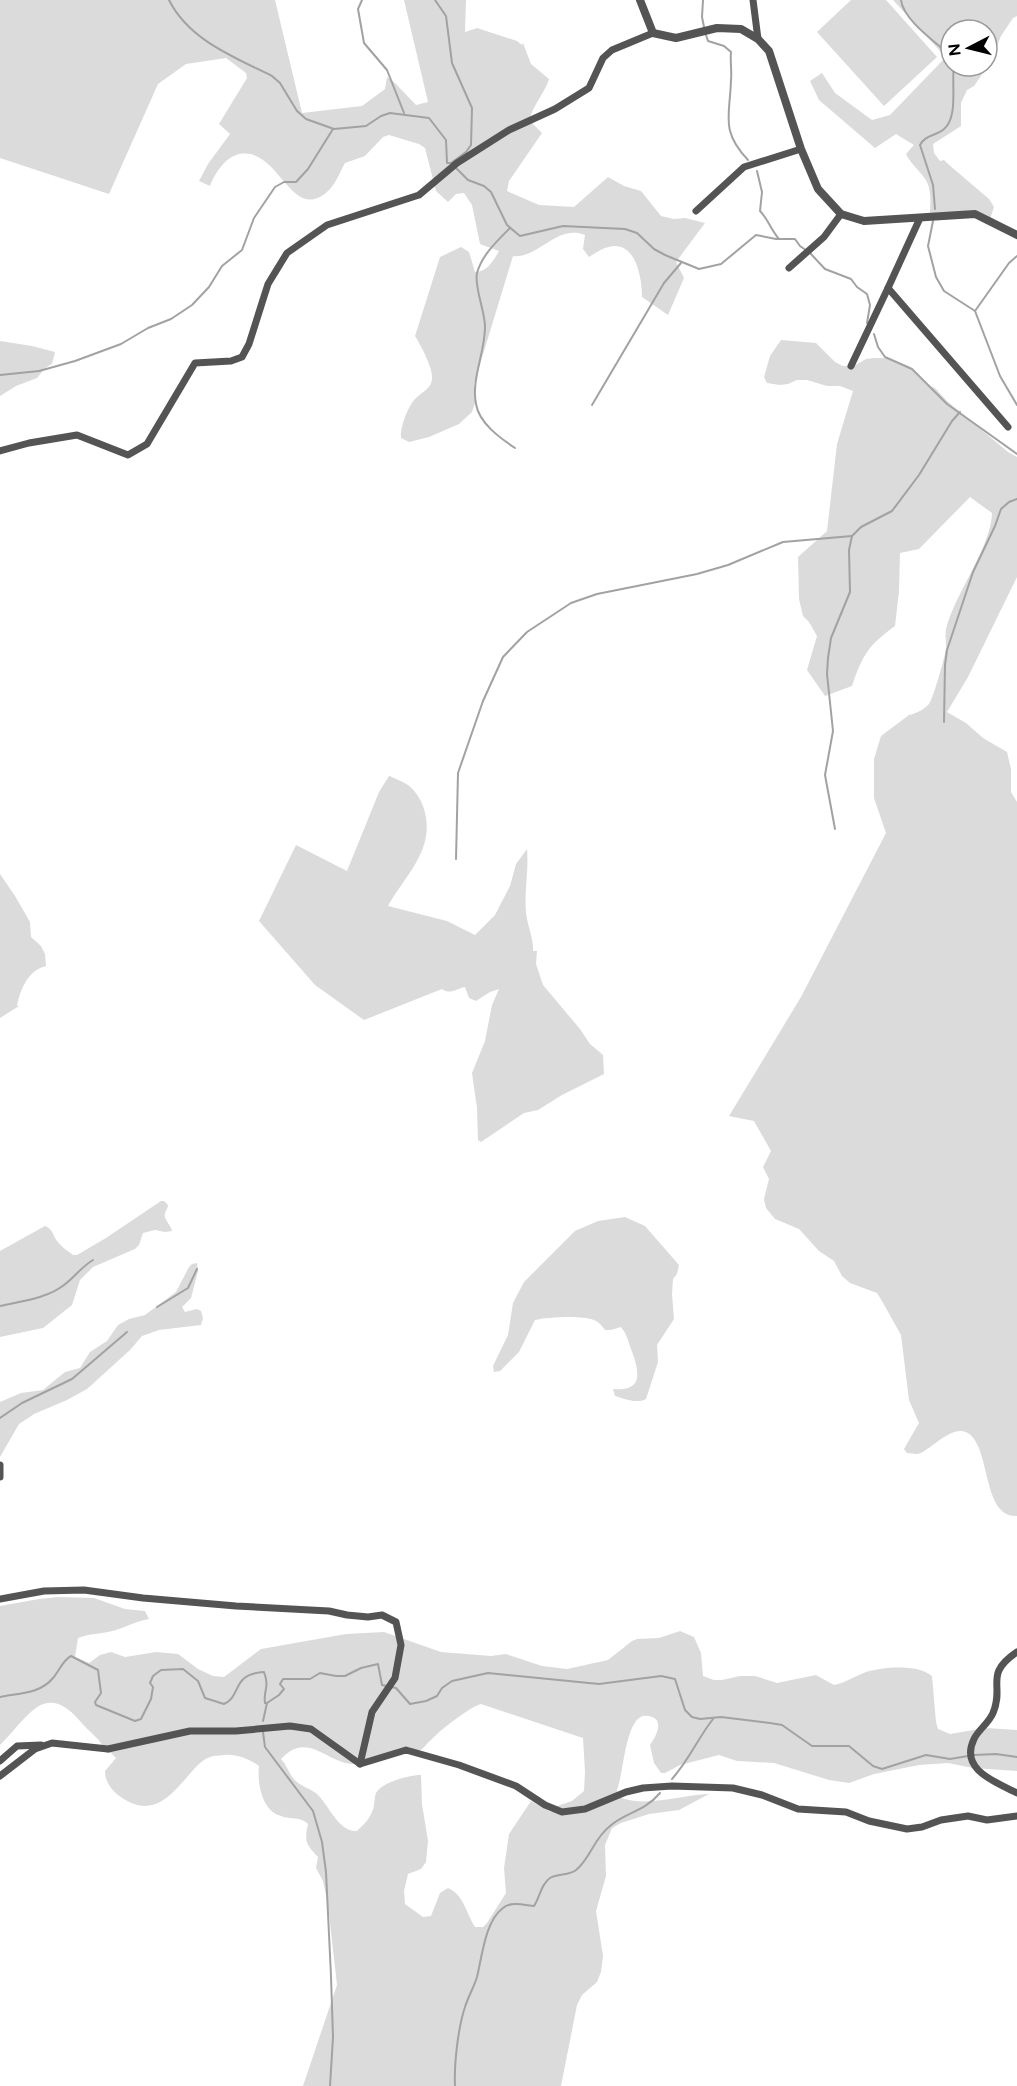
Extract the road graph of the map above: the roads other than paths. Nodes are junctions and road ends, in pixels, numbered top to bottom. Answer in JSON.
{"nodes":[{"id":1,"x":640,"y":0,"type":"edge"},
{"id":2,"x":753,"y":0,"type":"edge"},
{"id":3,"x":653,"y":33,"type":"junction"},
{"id":4,"x":758,"y":39,"type":"junction"},
{"id":5,"x":801,"y":149,"type":"junction"},
{"id":6,"x":696,"y":211,"type":"dead end"},
{"id":7,"x":841,"y":214,"type":"junction"},
{"id":8,"x":920,"y":218,"type":"junction"},
{"id":9,"x":1017,"y":235,"type":"edge"},
{"id":10,"x":789,"y":268,"type":"dead end"},
{"id":11,"x":888,"y":288,"type":"junction"},
{"id":12,"x":851,"y":366,"type":"dead end"},
{"id":13,"x":1008,"y":427,"type":"dead end"},
{"id":14,"x":0,"y":451,"type":"edge"},
{"id":15,"x":0,"y":1465,"type":"edge"},
{"id":16,"x":0,"y":1477,"type":"edge"},
{"id":17,"x":0,"y":1599,"type":"edge"},
{"id":18,"x":1017,"y":1652,"type":"edge"},
{"id":19,"x":47,"y":1745,"type":"junction"},
{"id":20,"x":0,"y":1761,"type":"edge"},
{"id":21,"x":360,"y":1764,"type":"junction"},
{"id":22,"x":0,"y":1776,"type":"edge"},
{"id":23,"x":1017,"y":1793,"type":"edge"},
{"id":24,"x":1017,"y":1816,"type":"edge"}],
"edges":[{"from":1,"to":3,"type":"street"},
{"from":2,"to":4,"type":"street"},
{"from":3,"to":4,"type":"street"},
{"from":3,"to":14,"type":"street"},
{"from":4,"to":5,"type":"street"},
{"from":5,"to":6,"type":"street"},
{"from":5,"to":7,"type":"street"},
{"from":7,"to":8,"type":"street"},
{"from":7,"to":10,"type":"street"},
{"from":8,"to":9,"type":"street"},
{"from":8,"to":11,"type":"street"},
{"from":11,"to":12,"type":"street"},
{"from":11,"to":13,"type":"street"},
{"from":15,"to":16,"type":"street"},
{"from":17,"to":21,"type":"street"},
{"from":18,"to":23,"type":"street"},
{"from":19,"to":20,"type":"street"},
{"from":19,"to":21,"type":"street"},
{"from":19,"to":22,"type":"street"},
{"from":21,"to":24,"type":"street"}]}
